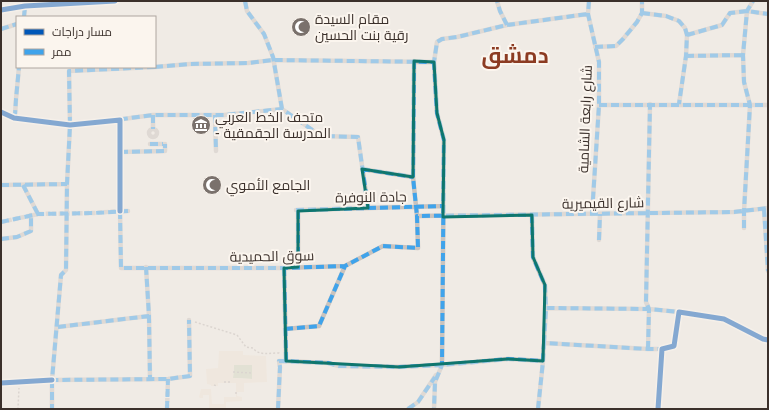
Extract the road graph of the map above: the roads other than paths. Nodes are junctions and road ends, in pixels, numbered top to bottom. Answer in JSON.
{"nodes":[{"id":1,"x":115,"y":1,"type":"edge"},
{"id":2,"x":245,"y":1,"type":"edge"},
{"id":3,"x":497,"y":1,"type":"edge"},
{"id":4,"x":589,"y":1,"type":"edge"},
{"id":5,"x":642,"y":1,"type":"edge"},
{"id":6,"x":753,"y":1,"type":"edge"},
{"id":7,"x":25,"y":6,"type":"junction"},
{"id":8,"x":1,"y":10,"type":"edge"},
{"id":9,"x":747,"y":11,"type":"junction"},
{"id":10,"x":642,"y":13,"type":"junction"},
{"id":11,"x":588,"y":14,"type":"junction"},
{"id":12,"x":768,"y":14,"type":"edge"},
{"id":13,"x":24,"y":16,"type":"edge"},
{"id":14,"x":16,"y":24,"type":"edge"},
{"id":15,"x":507,"y":25,"type":"junction"},
{"id":16,"x":1,"y":29,"type":"edge"},
{"id":17,"x":687,"y":35,"type":"junction"},
{"id":18,"x":595,"y":47,"type":"junction"},
{"id":19,"x":743,"y":55,"type":"junction"},
{"id":20,"x":686,"y":56,"type":"junction"},
{"id":21,"x":273,"y":60,"type":"junction"},
{"id":22,"x":414,"y":61,"type":"junction"},
{"id":23,"x":434,"y":62,"type":"junction"},
{"id":24,"x":156,"y":67,"type":"edge"},
{"id":25,"x":19,"y":68,"type":"edge"},
{"id":26,"x":142,"y":68,"type":"edge"},
{"id":27,"x":650,"y":104,"type":"junction"},
{"id":28,"x":679,"y":104,"type":"junction"},
{"id":29,"x":768,"y":104,"type":"edge"},
{"id":30,"x":599,"y":105,"type":"junction"},
{"id":31,"x":750,"y":105,"type":"junction"},
{"id":32,"x":282,"y":109,"type":"junction"},
{"id":33,"x":1,"y":112,"type":"edge"},
{"id":34,"x":153,"y":115,"type":"junction"},
{"id":35,"x":215,"y":115,"type":"junction"},
{"id":36,"x":14,"y":118,"type":"junction"},
{"id":37,"x":120,"y":120,"type":"junction"},
{"id":38,"x":70,"y":125,"type":"junction"},
{"id":39,"x":216,"y":151,"type":"dead end"},
{"id":40,"x":120,"y":152,"type":"junction"},
{"id":41,"x":362,"y":169,"type":"junction"},
{"id":42,"x":413,"y":177,"type":"junction"},
{"id":43,"x":67,"y":184,"type":"junction"},
{"id":44,"x":1,"y":185,"type":"edge"},
{"id":45,"x":24,"y":186,"type":"junction"},
{"id":46,"x":443,"y":206,"type":"junction"},
{"id":47,"x":417,"y":207,"type":"junction"},
{"id":48,"x":368,"y":208,"type":"junction"},
{"id":49,"x":766,"y":209,"type":"edge"},
{"id":50,"x":120,"y":211,"type":"junction"},
{"id":51,"x":128,"y":211,"type":"dead end"},
{"id":52,"x":744,"y":211,"type":"junction"},
{"id":53,"x":648,"y":213,"type":"junction"},
{"id":54,"x":38,"y":214,"type":"dead end"},
{"id":55,"x":592,"y":214,"type":"junction"},
{"id":56,"x":600,"y":214,"type":"junction"},
{"id":57,"x":32,"y":215,"type":"dead end"},
{"id":58,"x":417,"y":216,"type":"junction"},
{"id":59,"x":532,"y":216,"type":"junction"},
{"id":60,"x":443,"y":217,"type":"junction"},
{"id":61,"x":744,"y":228,"type":"dead end"},
{"id":62,"x":1,"y":239,"type":"edge"},
{"id":63,"x":599,"y":240,"type":"dead end"},
{"id":64,"x":345,"y":266,"type":"junction"},
{"id":65,"x":146,"y":267,"type":"junction"},
{"id":66,"x":298,"y":267,"type":"junction"},
{"id":67,"x":284,"y":268,"type":"junction"},
{"id":68,"x":768,"y":271,"type":"edge"},
{"id":69,"x":546,"y":308,"type":"junction"},
{"id":70,"x":648,"y":309,"type":"junction"},
{"id":71,"x":679,"y":312,"type":"junction"},
{"id":72,"x":149,"y":316,"type":"junction"},
{"id":73,"x":189,"y":320,"type":"road end"},
{"id":74,"x":58,"y":327,"type":"junction"},
{"id":75,"x":285,"y":329,"type":"junction"},
{"id":76,"x":768,"y":340,"type":"edge"},
{"id":77,"x":544,"y":343,"type":"junction"},
{"id":78,"x":648,"y":349,"type":"junction"},
{"id":79,"x":662,"y":349,"type":"junction"},
{"id":80,"x":286,"y":361,"type":"junction"},
{"id":81,"x":544,"y":361,"type":"junction"},
{"id":82,"x":442,"y":365,"type":"junction"},
{"id":83,"x":150,"y":379,"type":"junction"},
{"id":84,"x":52,"y":380,"type":"junction"},
{"id":85,"x":1,"y":383,"type":"edge"},
{"id":86,"x":52,"y":409,"type":"edge"},
{"id":87,"x":278,"y":409,"type":"edge"},
{"id":88,"x":408,"y":409,"type":"edge"},
{"id":89,"x":434,"y":409,"type":"edge"},
{"id":90,"x":538,"y":409,"type":"edge"},
{"id":91,"x":658,"y":409,"type":"edge"}],
"edges":[{"from":1,"to":7,"type":"street"},
{"from":2,"to":21,"type":"street"},
{"from":3,"to":15,"type":"street"},
{"from":4,"to":11,"type":"street","name":"شارع رابعة الشامية"},
{"from":5,"to":10,"type":"street"},
{"from":6,"to":9,"type":"street"},
{"from":7,"to":8,"type":"street"},
{"from":7,"to":13,"type":"street"},
{"from":9,"to":12,"type":"street"},
{"from":9,"to":17,"type":"street"},
{"from":9,"to":19,"type":"street"},
{"from":10,"to":17,"type":"street"},
{"from":10,"to":18,"type":"street"},
{"from":11,"to":15,"type":"street"},
{"from":11,"to":18,"type":"street","name":"شارع رابعة الشامية"},
{"from":14,"to":16,"type":"street"},
{"from":15,"to":23,"type":"street"},
{"from":17,"to":20,"type":"street"},
{"from":18,"to":30,"type":"street","name":"شارع رابعة الشامية"},
{"from":19,"to":20,"type":"street"},
{"from":19,"to":31,"type":"street"},
{"from":20,"to":28,"type":"street"},
{"from":21,"to":22,"type":"street"},
{"from":21,"to":24,"type":"street"},
{"from":21,"to":32,"type":"street"},
{"from":22,"to":23,"type":"street"},
{"from":22,"to":42,"type":"street"},
{"from":23,"to":46,"type":"street"},
{"from":25,"to":36,"type":"street"},
{"from":26,"to":38,"type":"street"},
{"from":27,"to":28,"type":"street"},
{"from":27,"to":30,"type":"street"},
{"from":27,"to":53,"type":"street"},
{"from":28,"to":31,"type":"street"},
{"from":29,"to":31,"type":"street"},
{"from":30,"to":55,"type":"street","name":"شارع رابعة الشامية"},
{"from":31,"to":52,"type":"street"},
{"from":32,"to":35,"type":"street"},
{"from":32,"to":41,"type":"street"},
{"from":33,"to":36,"type":"street"},
{"from":34,"to":35,"type":"street"},
{"from":34,"to":37,"type":"street"},
{"from":34,"to":40,"type":"street"},
{"from":35,"to":39,"type":"street"},
{"from":36,"to":38,"type":"street"},
{"from":37,"to":38,"type":"street"},
{"from":37,"to":40,"type":"street"},
{"from":38,"to":43,"type":"street"},
{"from":40,"to":50,"type":"street"},
{"from":41,"to":42,"type":"street"},
{"from":41,"to":48,"type":"street"},
{"from":42,"to":47,"type":"street"},
{"from":43,"to":45,"type":"street"},
{"from":43,"to":74,"type":"street"},
{"from":44,"to":45,"type":"street"},
{"from":45,"to":54,"type":"street"},
{"from":46,"to":47,"type":"street","name":"جادة النوفرة"},
{"from":46,"to":60,"type":"street"},
{"from":47,"to":48,"type":"street","name":"جادة النوفرة"},
{"from":47,"to":58,"type":"street"},
{"from":48,"to":66,"type":"street","name":"جادة النوفرة"},
{"from":49,"to":52,"type":"street","name":"شارع القيميرية"},
{"from":49,"to":68,"type":"street"},
{"from":50,"to":51,"type":"street"},
{"from":50,"to":65,"type":"street","name":"سوق الحميدية"},
{"from":52,"to":53,"type":"street","name":"شارع القيميرية"},
{"from":52,"to":61,"type":"street"},
{"from":53,"to":56,"type":"street","name":"شارع القيميرية"},
{"from":53,"to":70,"type":"street"},
{"from":55,"to":56,"type":"street","name":"شارع القيميرية"},
{"from":55,"to":59,"type":"street","name":"شارع القيميرية"},
{"from":56,"to":63,"type":"street"},
{"from":57,"to":62,"type":"street"},
{"from":58,"to":60,"type":"street"},
{"from":58,"to":64,"type":"street","name":"سوق الحميدية"},
{"from":59,"to":60,"type":"street","name":"شارع القيميرية"},
{"from":59,"to":69,"type":"street"},
{"from":60,"to":82,"type":"street"},
{"from":64,"to":66,"type":"street","name":"سوق الحميدية"},
{"from":64,"to":75,"type":"street"},
{"from":65,"to":67,"type":"street","name":"سوق الحميدية"},
{"from":65,"to":72,"type":"street"},
{"from":66,"to":67,"type":"street","name":"سوق الحميدية"},
{"from":67,"to":75,"type":"street"},
{"from":69,"to":70,"type":"street"},
{"from":69,"to":77,"type":"street"},
{"from":70,"to":71,"type":"street"},
{"from":70,"to":78,"type":"street"},
{"from":71,"to":76,"type":"street"},
{"from":71,"to":79,"type":"street"},
{"from":72,"to":74,"type":"street"},
{"from":72,"to":83,"type":"street"},
{"from":73,"to":83,"type":"street"},
{"from":74,"to":84,"type":"street"},
{"from":75,"to":80,"type":"street"},
{"from":77,"to":78,"type":"street"},
{"from":77,"to":81,"type":"street"},
{"from":78,"to":79,"type":"street"},
{"from":79,"to":91,"type":"street"},
{"from":80,"to":82,"type":"street"},
{"from":80,"to":87,"type":"street"},
{"from":81,"to":82,"type":"street"},
{"from":81,"to":90,"type":"street"},
{"from":82,"to":88,"type":"street"},
{"from":82,"to":89,"type":"street"},
{"from":83,"to":84,"type":"street"},
{"from":84,"to":85,"type":"street"},
{"from":84,"to":86,"type":"street"}]}
